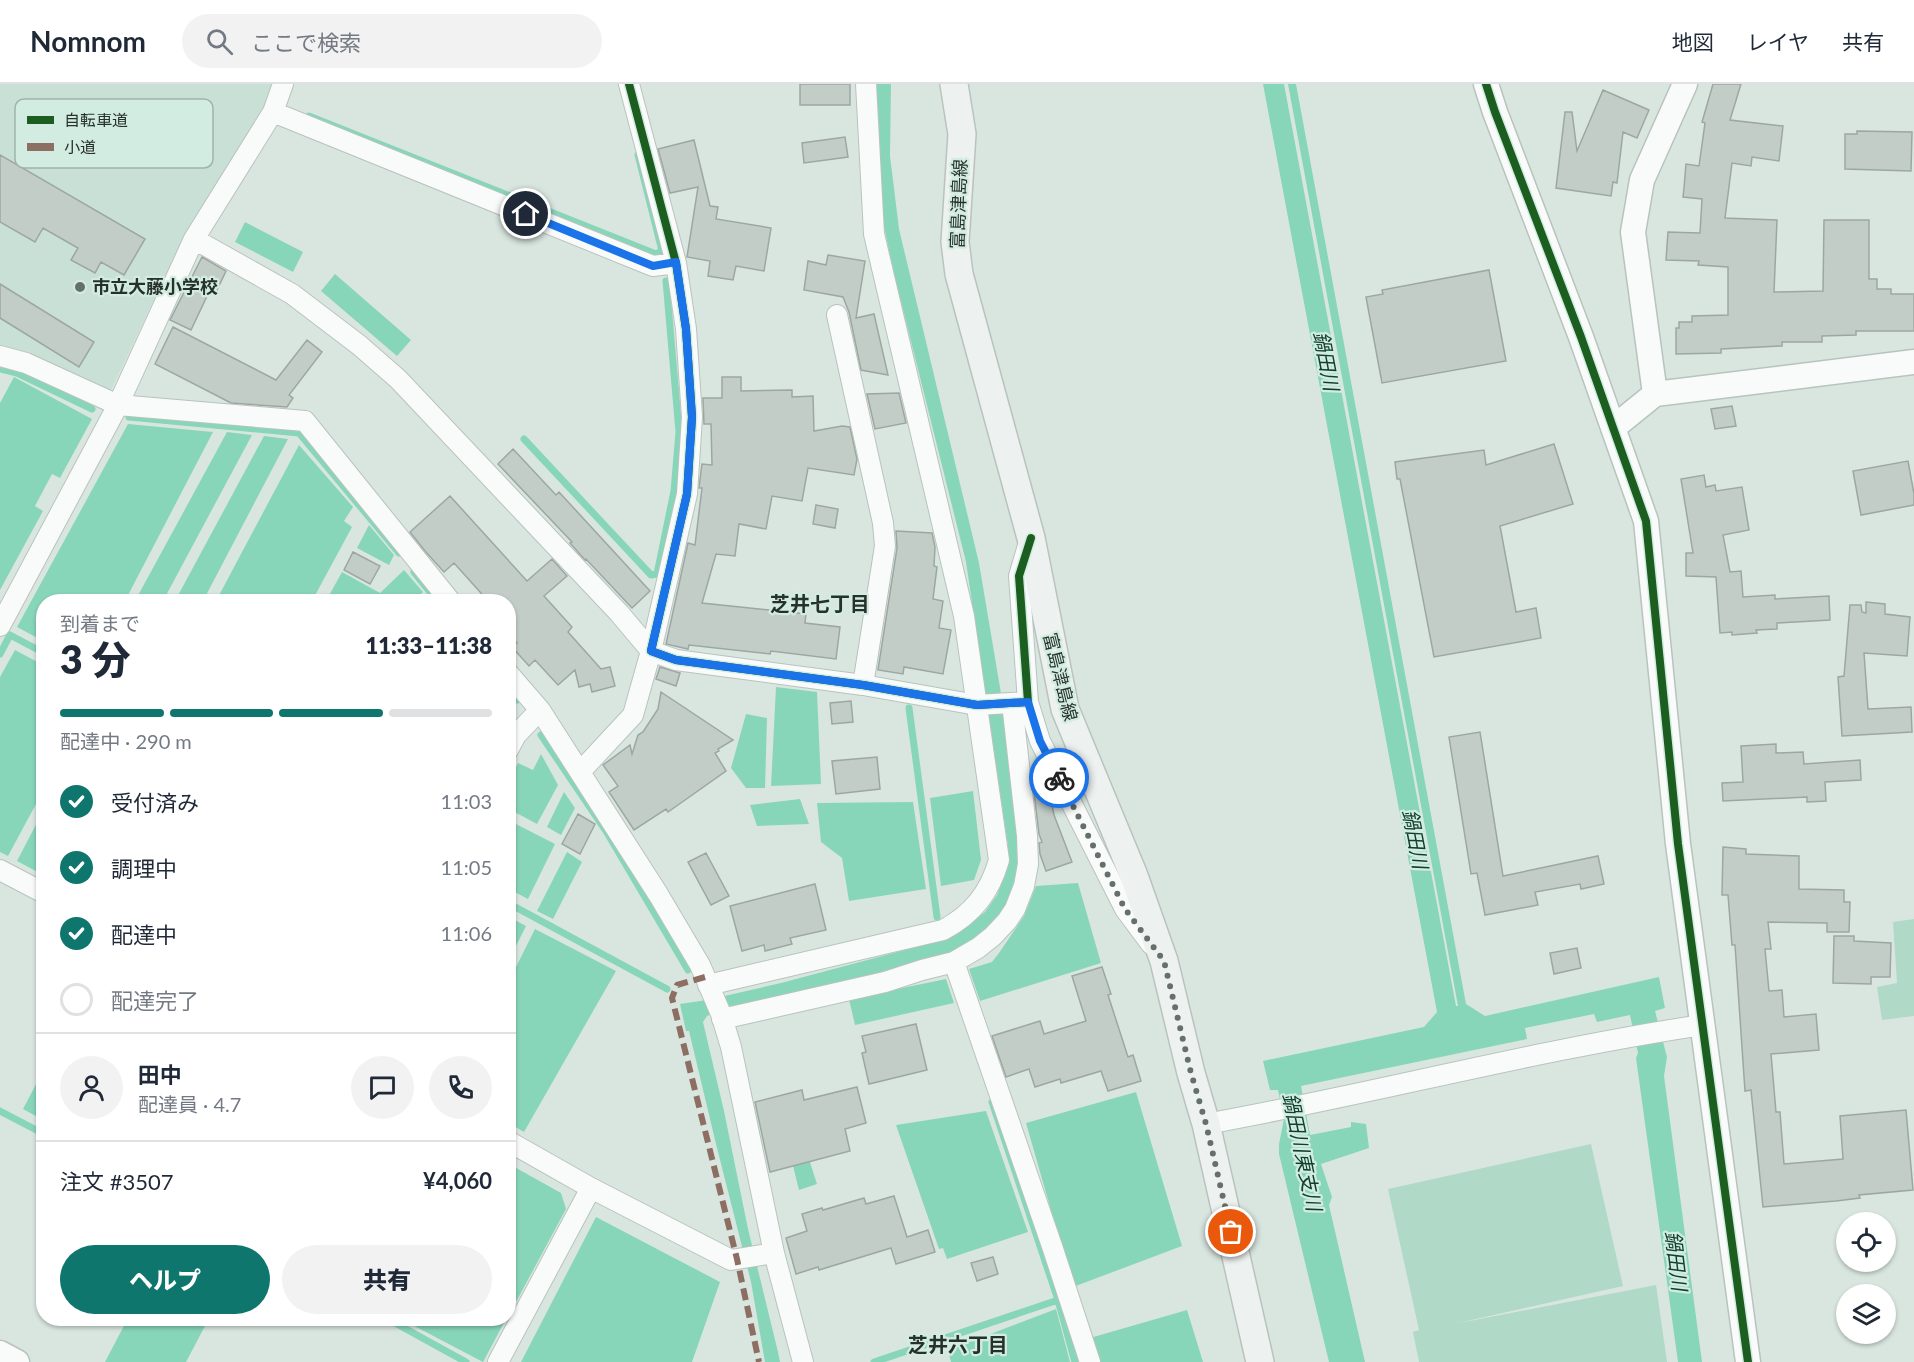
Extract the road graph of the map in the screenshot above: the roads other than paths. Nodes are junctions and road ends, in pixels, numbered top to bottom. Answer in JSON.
{"nodes":[{"id":1,"x":283,"y":84,"type":"edge"},
{"id":2,"x":628,"y":84,"type":"edge"},
{"id":3,"x":866,"y":84,"type":"edge"},
{"id":4,"x":954,"y":84,"type":"edge"},
{"id":5,"x":1486,"y":84,"type":"edge"},
{"id":6,"x":1685,"y":84,"type":"edge"},
{"id":7,"x":273,"y":112,"type":"junction"},
{"id":8,"x":194,"y":239,"type":"junction"},
{"id":9,"x":676,"y":262,"type":"junction"},
{"id":10,"x":837,"y":315,"type":"dead end"},
{"id":11,"x":0,"y":356,"type":"edge"},
{"id":12,"x":1914,"y":363,"type":"edge"},
{"id":13,"x":1656,"y":394,"type":"junction"},
{"id":14,"x":118,"y":405,"type":"junction"},
{"id":15,"x":1613,"y":428,"type":"junction"},
{"id":16,"x":1030,"y":538,"type":"junction"},
{"id":17,"x":445,"y":594,"type":"edge"},
{"id":18,"x":0,"y":626,"type":"edge"},
{"id":19,"x":651,"y":651,"type":"junction"},
{"id":20,"x":516,"y":682,"type":"edge"},
{"id":21,"x":863,"y":685,"type":"junction"},
{"id":22,"x":1015,"y":702,"type":"junction"},
{"id":23,"x":977,"y":705,"type":"junction"},
{"id":24,"x":540,"y":710,"type":"junction"},
{"id":25,"x":516,"y":735,"type":"edge"},
{"id":26,"x":580,"y":772,"type":"junction"},
{"id":27,"x":0,"y":870,"type":"edge"},
{"id":28,"x":36,"y":889,"type":"edge"},
{"id":29,"x":1164,"y":961,"type":"junction"},
{"id":30,"x":954,"y":962,"type":"junction"},
{"id":31,"x":708,"y":985,"type":"junction"},
{"id":32,"x":721,"y":1017,"type":"junction"},
{"id":33,"x":1702,"y":1025,"type":"junction"},
{"id":34,"x":1206,"y":1124,"type":"junction"},
{"id":35,"x":516,"y":1146,"type":"edge"},
{"id":36,"x":591,"y":1188,"type":"junction"},
{"id":37,"x":774,"y":1253,"type":"junction"},
{"id":38,"x":0,"y":1353,"type":"edge"},
{"id":39,"x":17,"y":1362,"type":"edge"},
{"id":40,"x":498,"y":1362,"type":"edge"},
{"id":41,"x":803,"y":1362,"type":"edge"},
{"id":42,"x":1090,"y":1362,"type":"edge"},
{"id":43,"x":1260,"y":1362,"type":"edge"},
{"id":44,"x":1748,"y":1362,"type":"edge"}],
"edges":[{"from":1,"to":7,"type":"street"},
{"from":2,"to":9,"type":"street"},
{"from":3,"to":23,"type":"street"},
{"from":4,"to":16,"type":"main road","name":"富島津島線"},
{"from":5,"to":15,"type":"street"},
{"from":6,"to":13,"type":"street"},
{"from":7,"to":8,"type":"street"},
{"from":7,"to":9,"type":"street"},
{"from":8,"to":14,"type":"street"},
{"from":8,"to":19,"type":"street"},
{"from":9,"to":19,"type":"street"},
{"from":10,"to":21,"type":"street"},
{"from":11,"to":14,"type":"street"},
{"from":12,"to":13,"type":"street"},
{"from":13,"to":15,"type":"street"},
{"from":14,"to":17,"type":"street"},
{"from":14,"to":18,"type":"street"},
{"from":15,"to":33,"type":"street"},
{"from":16,"to":22,"type":"street"},
{"from":16,"to":29,"type":"main road","name":"富島津島線"},
{"from":19,"to":21,"type":"street"},
{"from":19,"to":26,"type":"street"},
{"from":20,"to":24,"type":"street"},
{"from":21,"to":23,"type":"street"},
{"from":22,"to":23,"type":"street"},
{"from":22,"to":29,"type":"street"},
{"from":22,"to":30,"type":"street"},
{"from":23,"to":31,"type":"street"},
{"from":24,"to":25,"type":"street"},
{"from":24,"to":26,"type":"street"},
{"from":26,"to":31,"type":"street"},
{"from":27,"to":28,"type":"street"},
{"from":29,"to":34,"type":"main road","name":"富島津島線"},
{"from":30,"to":32,"type":"street"},
{"from":30,"to":42,"type":"street"},
{"from":31,"to":32,"type":"street"},
{"from":32,"to":37,"type":"street"},
{"from":33,"to":34,"type":"street"},
{"from":33,"to":44,"type":"street"},
{"from":34,"to":43,"type":"main road","name":"富島津島線"},
{"from":35,"to":36,"type":"street"},
{"from":36,"to":37,"type":"street"},
{"from":36,"to":40,"type":"street"},
{"from":37,"to":41,"type":"street"},
{"from":38,"to":39,"type":"street"}]}
